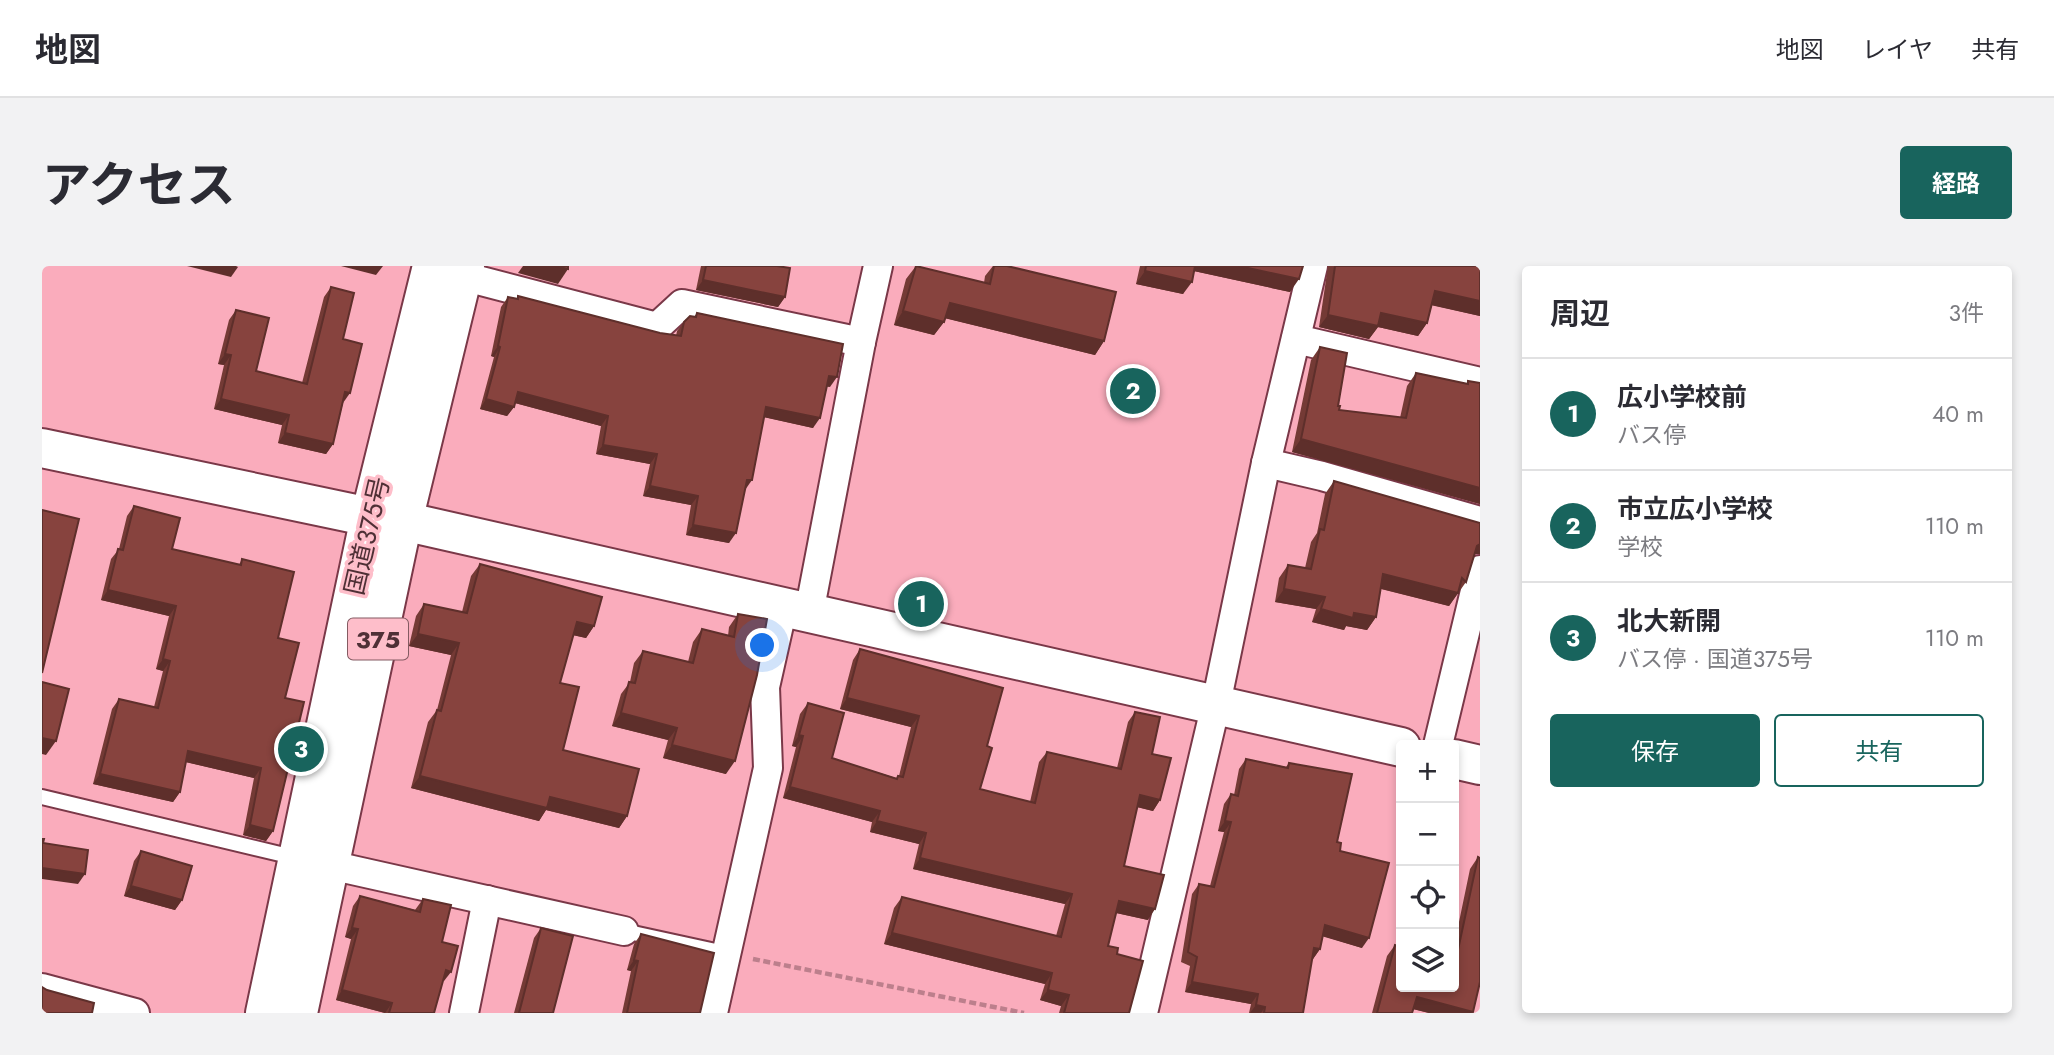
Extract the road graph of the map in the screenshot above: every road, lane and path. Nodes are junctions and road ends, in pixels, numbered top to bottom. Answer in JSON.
{"nodes":[{"id":1,"x":878,"y":266,"type":"edge"},
{"id":2,"x":1313,"y":266,"type":"edge"},
{"id":3,"x":453,"y":269,"type":"edge"},
{"id":4,"x":1296,"y":339,"type":"junction"},
{"id":5,"x":861,"y":342,"type":"junction"},
{"id":6,"x":1480,"y":382,"type":"edge"},
{"id":7,"x":42,"y":448,"type":"edge"},
{"id":8,"x":1266,"y":463,"type":"junction"},
{"id":9,"x":386,"y":519,"type":"junction"},
{"id":10,"x":1480,"y":521,"type":"edge"},
{"id":11,"x":1480,"y":570,"type":"edge"},
{"id":12,"x":796,"y":610,"type":"junction"},
{"id":13,"x":1472,"y":643,"type":"edge"},
{"id":14,"x":1216,"y":704,"type":"junction"},
{"id":15,"x":1440,"y":740,"type":"edge"},
{"id":16,"x":1396,"y":746,"type":"edge"},
{"id":17,"x":1459,"y":760,"type":"edge"},
{"id":18,"x":1480,"y":765,"type":"edge"},
{"id":19,"x":42,"y":797,"type":"edge"},
{"id":20,"x":314,"y":861,"type":"junction"},
{"id":21,"x":487,"y":900,"type":"junction"},
{"id":22,"x":624,"y":930,"type":"joint"},
{"id":23,"x":725,"y":953,"type":"junction"},
{"id":24,"x":42,"y":988,"type":"edge"},
{"id":25,"x":135,"y":1013,"type":"edge"},
{"id":26,"x":265,"y":1013,"type":"edge"},
{"id":27,"x":298,"y":1013,"type":"edge"},
{"id":28,"x":464,"y":1013,"type":"edge"},
{"id":29,"x":713,"y":1013,"type":"edge"},
{"id":30,"x":1024,"y":1013,"type":"edge"},
{"id":31,"x":1143,"y":1013,"type":"edge"}],
"edges":[{"from":1,"to":5,"type":"street"},
{"from":2,"to":4,"type":"street"},
{"from":3,"to":5,"type":"street"},
{"from":3,"to":9,"type":"main road","name":"国道375号","number":"375"},
{"from":4,"to":6,"type":"street"},
{"from":4,"to":8,"type":"street"},
{"from":5,"to":12,"type":"street"},
{"from":7,"to":9,"type":"main road"},
{"from":8,"to":10,"type":"street"},
{"from":8,"to":14,"type":"street"},
{"from":9,"to":12,"type":"main road"},
{"from":9,"to":20,"type":"main road","name":"国道375号","number":"375"},
{"from":11,"to":13,"type":"street"},
{"from":12,"to":14,"type":"main road"},
{"from":12,"to":23,"type":"street"},
{"from":13,"to":15,"type":"street"},
{"from":14,"to":16,"type":"main road"},
{"from":14,"to":31,"type":"street"},
{"from":17,"to":18,"type":"main road"},
{"from":19,"to":20,"type":"lane"},
{"from":20,"to":21,"type":"street"},
{"from":20,"to":26,"type":"main road","name":"国道375号","number":"375"},
{"from":20,"to":27,"type":"main road","name":"国道375号","number":"375"},
{"from":21,"to":22,"type":"street"},
{"from":21,"to":28,"type":"street"},
{"from":22,"to":23,"type":"lane"},
{"from":23,"to":29,"type":"street"},
{"from":23,"to":30,"type":"path"},
{"from":24,"to":25,"type":"street"}]}
